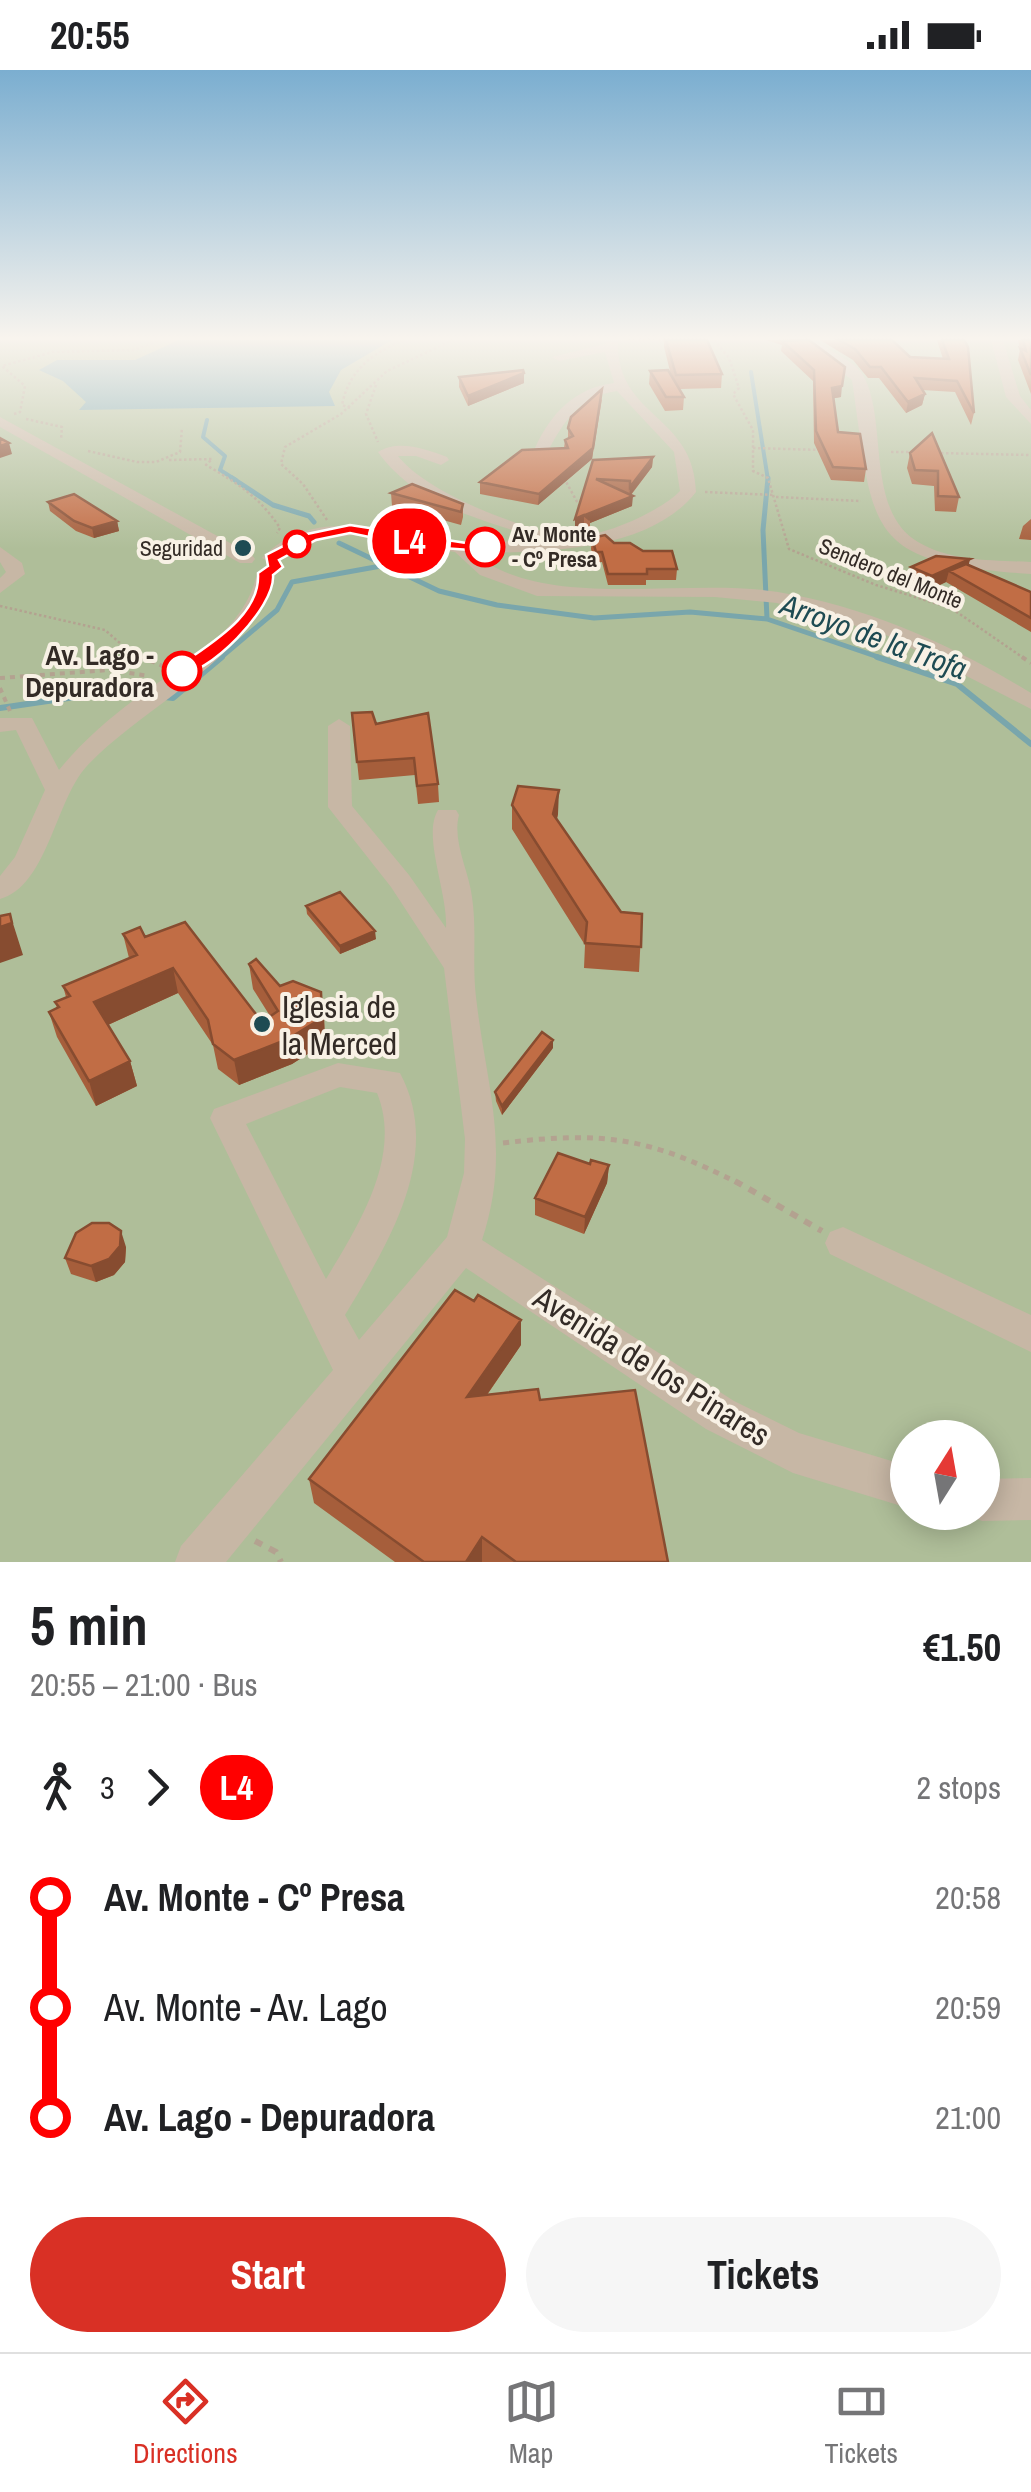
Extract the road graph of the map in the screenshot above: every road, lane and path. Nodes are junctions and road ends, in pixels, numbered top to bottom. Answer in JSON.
{"nodes":[{"id":1,"x":347,"y":410,"type":"edge"},
{"id":2,"x":365,"y":410,"type":"edge"},
{"id":3,"x":566,"y":410,"type":"edge"},
{"id":4,"x":638,"y":410,"type":"edge"},
{"id":5,"x":742,"y":410,"type":"edge"},
{"id":6,"x":863,"y":410,"type":"edge"},
{"id":7,"x":20,"y":412,"type":"joint"},
{"id":8,"x":5,"y":418,"type":"edge"},
{"id":9,"x":182,"y":428,"type":"dead end"},
{"id":10,"x":20,"y":433,"type":"junction"},
{"id":11,"x":0,"y":439,"type":"edge"},
{"id":12,"x":71,"y":445,"type":"dead end"},
{"id":13,"x":542,"y":448,"type":"joint"},
{"id":14,"x":753,"y":448,"type":"junction"},
{"id":15,"x":391,"y":449,"type":"junction"},
{"id":16,"x":82,"y":450,"type":"dead end"},
{"id":17,"x":871,"y":451,"type":"junction"},
{"id":18,"x":1031,"y":456,"type":"edge"},
{"id":19,"x":164,"y":460,"type":"junction"},
{"id":20,"x":441,"y":460,"type":"dead end"},
{"id":21,"x":697,"y":493,"type":"dead end"},
{"id":22,"x":776,"y":496,"type":"junction"},
{"id":23,"x":879,"y":501,"type":"junction"},
{"id":24,"x":595,"y":536,"type":"junction"},
{"id":25,"x":275,"y":537,"type":"dead end"},
{"id":26,"x":304,"y":540,"type":"junction"},
{"id":27,"x":562,"y":541,"type":"junction"},
{"id":28,"x":461,"y":548,"type":"junction"},
{"id":29,"x":0,"y":552,"type":"edge"},
{"id":30,"x":268,"y":566,"type":"junction"},
{"id":31,"x":1031,"y":568,"type":"edge"},
{"id":32,"x":0,"y":587,"type":"edge"},
{"id":33,"x":0,"y":606,"type":"edge"},
{"id":34,"x":1031,"y":663,"type":"edge"},
{"id":35,"x":0,"y":678,"type":"edge"},
{"id":36,"x":163,"y":686,"type":"junction"},
{"id":37,"x":0,"y":688,"type":"edge"},
{"id":38,"x":1031,"y":702,"type":"edge"},
{"id":39,"x":6,"y":725,"type":"edge"},
{"id":40,"x":339,"y":726,"type":"dead end"},
{"id":41,"x":57,"y":790,"type":"junction"},
{"id":42,"x":447,"y":815,"type":"dead end"},
{"id":43,"x":0,"y":890,"type":"edge"},
{"id":44,"x":458,"y":966,"type":"junction"},
{"id":45,"x":484,"y":1144,"type":"junction"},
{"id":46,"x":843,"y":1243,"type":"joint"},
{"id":47,"x":462,"y":1246,"type":"junction"},
{"id":48,"x":325,"y":1314,"type":"junction"},
{"id":49,"x":1031,"y":1334,"type":"edge"},
{"id":50,"x":355,"y":1373,"type":"junction"},
{"id":51,"x":890,"y":1482,"type":"edge"},
{"id":52,"x":1031,"y":1499,"type":"edge"},
{"id":53,"x":1000,"y":1500,"type":"edge"},
{"id":54,"x":276,"y":1552,"type":"dead end"},
{"id":55,"x":197,"y":1562,"type":"edge"},
{"id":56,"x":282,"y":1562,"type":"edge"}],
"edges":[{"from":1,"to":26,"type":"path"},
{"from":2,"to":15,"type":"path"},
{"from":3,"to":13,"type":"street"},
{"from":4,"to":24,"type":"street"},
{"from":5,"to":14,"type":"path","name":"Sendero del Monte"},
{"from":6,"to":17,"type":"street"},
{"from":7,"to":8,"type":"path"},
{"from":7,"to":12,"type":"path"},
{"from":8,"to":10,"type":"street"},
{"from":9,"to":19,"type":"path"},
{"from":10,"to":11,"type":"street"},
{"from":10,"to":30,"type":"street"},
{"from":13,"to":24,"type":"path"},
{"from":14,"to":17,"type":"path"},
{"from":14,"to":22,"type":"path","name":"Sendero del Monte"},
{"from":15,"to":20,"type":"street"},
{"from":15,"to":27,"type":"street"},
{"from":16,"to":19,"type":"path"},
{"from":17,"to":18,"type":"path"},
{"from":17,"to":23,"type":"street"},
{"from":19,"to":25,"type":"path"},
{"from":21,"to":22,"type":"path"},
{"from":22,"to":23,"type":"path"},
{"from":22,"to":34,"type":"path","name":"Sendero del Monte"},
{"from":23,"to":31,"type":"street"},
{"from":24,"to":27,"type":"street"},
{"from":26,"to":28,"type":"street"},
{"from":26,"to":30,"type":"street"},
{"from":27,"to":28,"type":"street"},
{"from":28,"to":38,"type":"street"},
{"from":29,"to":32,"type":"street"},
{"from":30,"to":36,"type":"street"},
{"from":33,"to":36,"type":"path"},
{"from":35,"to":36,"type":"path"},
{"from":36,"to":41,"type":"street"},
{"from":37,"to":39,"type":"path"},
{"from":39,"to":41,"type":"street"},
{"from":40,"to":44,"type":"street"},
{"from":41,"to":43,"type":"street"},
{"from":42,"to":44,"type":"street"},
{"from":44,"to":45,"type":"street"},
{"from":45,"to":46,"type":"path"},
{"from":45,"to":47,"type":"street"},
{"from":46,"to":49,"type":"street"},
{"from":47,"to":50,"type":"street"},
{"from":47,"to":51,"type":"street","name":"Avenida de los Pinares"},
{"from":48,"to":48,"type":"street"},
{"from":48,"to":50,"type":"street"},
{"from":50,"to":55,"type":"street"},
{"from":52,"to":53,"type":"street"},
{"from":54,"to":56,"type":"path"}]}
